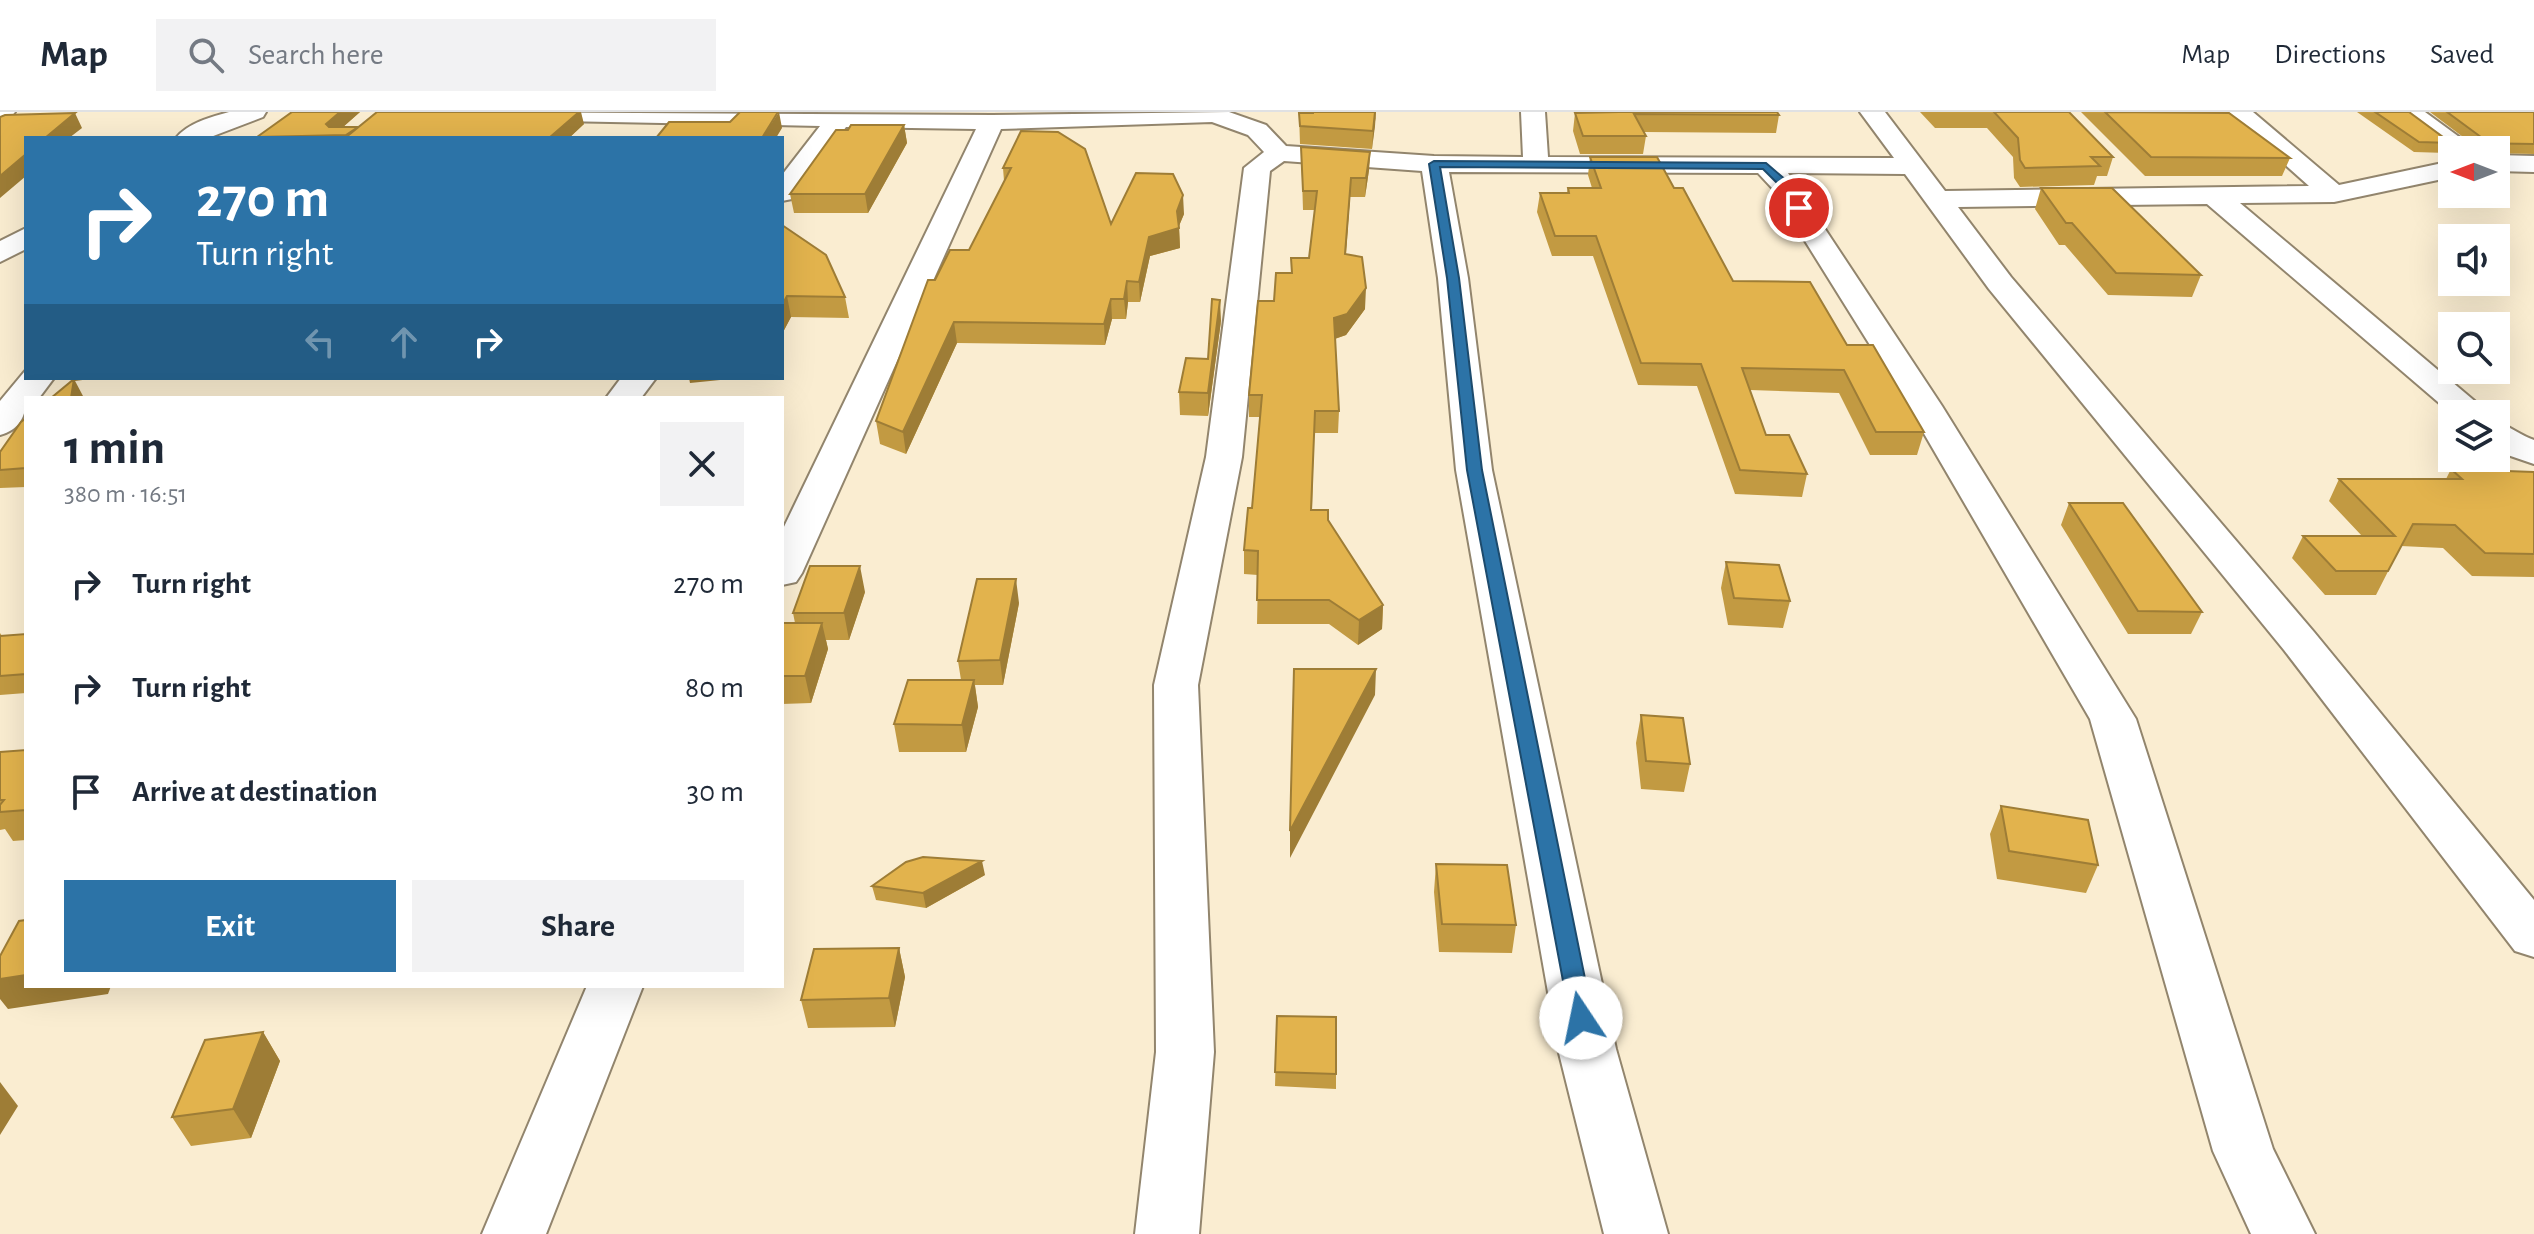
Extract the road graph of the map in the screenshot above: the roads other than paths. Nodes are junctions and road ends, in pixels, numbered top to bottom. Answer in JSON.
{"nodes":[{"id":1,"x":254,"y":112,"type":"edge"},
{"id":2,"x":462,"y":112,"type":"edge"},
{"id":3,"x":1533,"y":112,"type":"edge"},
{"id":4,"x":1872,"y":112,"type":"edge"},
{"id":5,"x":2238,"y":112,"type":"edge"},
{"id":6,"x":2409,"y":112,"type":"edge"},
{"id":7,"x":534,"y":113,"type":"edge"},
{"id":8,"x":1215,"y":114,"type":"edge"},
{"id":9,"x":742,"y":115,"type":"edge"},
{"id":10,"x":903,"y":116,"type":"edge"},
{"id":11,"x":1057,"y":117,"type":"edge"},
{"id":12,"x":838,"y":120,"type":"junction"},
{"id":13,"x":992,"y":122,"type":"junction"},
{"id":14,"x":193,"y":136,"type":"edge"},
{"id":15,"x":509,"y":136,"type":"edge"},
{"id":16,"x":2444,"y":136,"type":"edge"},
{"id":17,"x":1279,"y":153,"type":"junction"},
{"id":18,"x":2510,"y":163,"type":"edge"},
{"id":19,"x":1434,"y":164,"type":"junction"},
{"id":20,"x":2534,"y":164,"type":"edge"},
{"id":21,"x":1536,"y":166,"type":"junction"},
{"id":22,"x":1766,"y":166,"type":"junction"},
{"id":23,"x":1913,"y":166,"type":"junction"},
{"id":24,"x":2438,"y":172,"type":"edge"},
{"id":25,"x":2125,"y":175,"type":"dead end"},
{"id":26,"x":784,"y":190,"type":"edge"},
{"id":27,"x":2334,"y":194,"type":"junction"},
{"id":28,"x":2145,"y":196,"type":"junction"},
{"id":29,"x":2216,"y":197,"type":"junction"},
{"id":30,"x":1938,"y":199,"type":"junction"},
{"id":31,"x":24,"y":238,"type":"edge"},
{"id":32,"x":0,"y":253,"type":"edge"},
{"id":33,"x":35,"y":380,"type":"edge"},
{"id":34,"x":637,"y":380,"type":"edge"},
{"id":35,"x":625,"y":396,"type":"edge"},
{"id":36,"x":2456,"y":400,"type":"edge"},
{"id":37,"x":0,"y":424,"type":"edge"},
{"id":38,"x":2510,"y":444,"type":"edge"},
{"id":39,"x":2534,"y":453,"type":"edge"},
{"id":40,"x":784,"y":569,"type":"edge"},
{"id":41,"x":2534,"y":937,"type":"edge"},
{"id":42,"x":614,"y":988,"type":"edge"},
{"id":43,"x":514,"y":1234,"type":"edge"},
{"id":44,"x":1167,"y":1234,"type":"edge"},
{"id":45,"x":1636,"y":1234,"type":"edge"},
{"id":46,"x":2283,"y":1234,"type":"edge"}],
"edges":[{"from":1,"to":14,"type":"street"},
{"from":2,"to":7,"type":"street"},
{"from":3,"to":21,"type":"street"},
{"from":4,"to":23,"type":"street"},
{"from":5,"to":27,"type":"street"},
{"from":6,"to":16,"type":"street"},
{"from":7,"to":9,"type":"street"},
{"from":7,"to":15,"type":"street"},
{"from":8,"to":11,"type":"street"},
{"from":8,"to":17,"type":"street"},
{"from":9,"to":12,"type":"street"},
{"from":10,"to":12,"type":"street"},
{"from":10,"to":13,"type":"street"},
{"from":11,"to":13,"type":"street"},
{"from":12,"to":26,"type":"street"},
{"from":13,"to":40,"type":"street"},
{"from":17,"to":19,"type":"street"},
{"from":17,"to":44,"type":"street"},
{"from":18,"to":20,"type":"street"},
{"from":19,"to":21,"type":"street"},
{"from":19,"to":45,"type":"street"},
{"from":21,"to":22,"type":"street"},
{"from":22,"to":23,"type":"street"},
{"from":22,"to":46,"type":"street"},
{"from":23,"to":30,"type":"street"},
{"from":24,"to":27,"type":"street"},
{"from":25,"to":28,"type":"street"},
{"from":27,"to":29,"type":"street"},
{"from":28,"to":29,"type":"street"},
{"from":28,"to":30,"type":"street"},
{"from":29,"to":36,"type":"street"},
{"from":30,"to":41,"type":"street"},
{"from":31,"to":32,"type":"street"},
{"from":33,"to":37,"type":"street"},
{"from":34,"to":35,"type":"street"},
{"from":38,"to":39,"type":"street"},
{"from":42,"to":43,"type":"street"}]}
